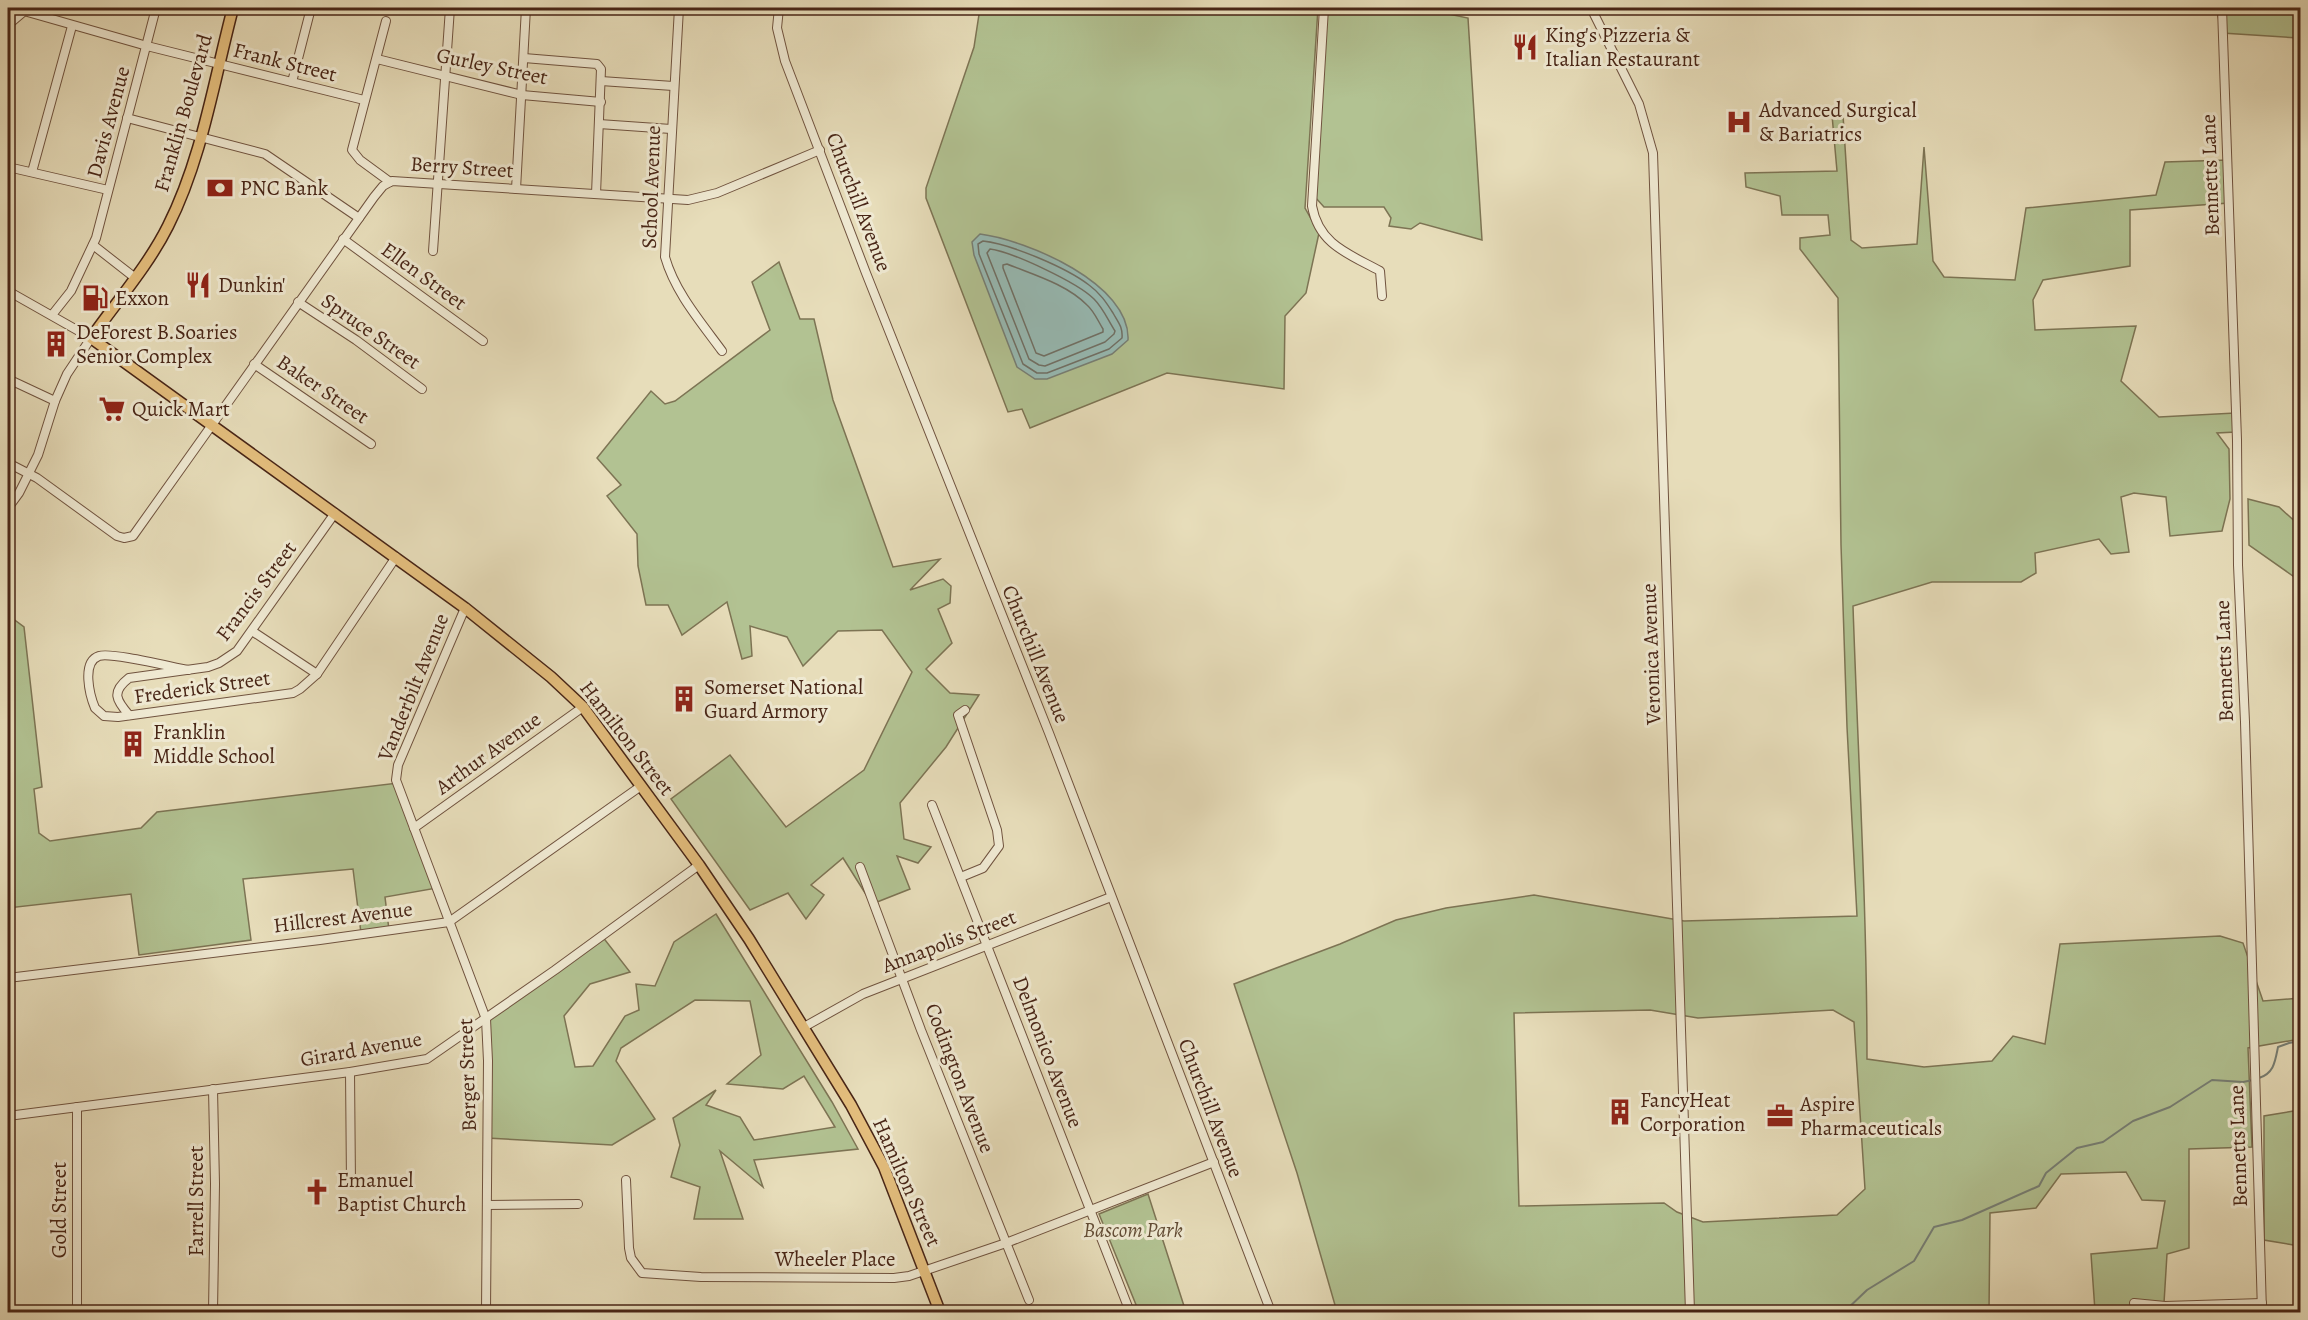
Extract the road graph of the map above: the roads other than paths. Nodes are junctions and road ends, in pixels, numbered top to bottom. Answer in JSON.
{"nodes":[{"id":1,"x":156,"y":8,"type":"edge"},
{"id":2,"x":233,"y":8,"type":"edge"},
{"id":3,"x":311,"y":8,"type":"edge"},
{"id":4,"x":450,"y":8,"type":"edge"},
{"id":5,"x":526,"y":8,"type":"edge"},
{"id":6,"x":679,"y":8,"type":"edge"},
{"id":7,"x":779,"y":8,"type":"edge"},
{"id":8,"x":1324,"y":8,"type":"edge"},
{"id":9,"x":1591,"y":8,"type":"edge"},
{"id":10,"x":2222,"y":8,"type":"edge"},
{"id":11,"x":26,"y":9,"type":"edge"},
{"id":12,"x":386,"y":21,"type":"dead end"},
{"id":13,"x":8,"y":25,"type":"edge"},
{"id":14,"x":72,"y":26,"type":"junction"},
{"id":15,"x":147,"y":46,"type":"junction"},
{"id":16,"x":524,"y":58,"type":"junction"},
{"id":17,"x":376,"y":59,"type":"junction"},
{"id":18,"x":218,"y":64,"type":"junction"},
{"id":19,"x":447,"y":75,"type":"junction"},
{"id":20,"x":601,"y":81,"type":"junction"},
{"id":21,"x":292,"y":82,"type":"junction"},
{"id":22,"x":673,"y":86,"type":"junction"},
{"id":23,"x":522,"y":94,"type":"junction"},
{"id":24,"x":364,"y":100,"type":"junction"},
{"id":25,"x":601,"y":102,"type":"junction"},
{"id":26,"x":127,"y":118,"type":"junction"},
{"id":27,"x":599,"y":124,"type":"junction"},
{"id":28,"x":671,"y":129,"type":"junction"},
{"id":29,"x":200,"y":137,"type":"junction"},
{"id":30,"x":820,"y":150,"type":"junction"},
{"id":31,"x":8,"y":167,"type":"edge"},
{"id":32,"x":32,"y":172,"type":"junction"},
{"id":33,"x":390,"y":182,"type":"junction"},
{"id":34,"x":440,"y":183,"type":"junction"},
{"id":35,"x":516,"y":189,"type":"junction"},
{"id":36,"x":108,"y":190,"type":"junction"},
{"id":37,"x":596,"y":194,"type":"junction"},
{"id":38,"x":668,"y":199,"type":"junction"},
{"id":39,"x":359,"y":218,"type":"junction"},
{"id":40,"x":344,"y":239,"type":"junction"},
{"id":41,"x":93,"y":245,"type":"junction"},
{"id":42,"x":433,"y":251,"type":"dead end"},
{"id":43,"x":134,"y":277,"type":"junction"},
{"id":44,"x":8,"y":291,"type":"edge"},
{"id":45,"x":1382,"y":296,"type":"dead end"},
{"id":46,"x":298,"y":302,"type":"junction"},
{"id":47,"x":52,"y":315,"type":"junction"},
{"id":48,"x":91,"y":338,"type":"junction"},
{"id":49,"x":483,"y":341,"type":"dead end"},
{"id":50,"x":722,"y":351,"type":"dead end"},
{"id":51,"x":254,"y":364,"type":"junction"},
{"id":52,"x":8,"y":379,"type":"edge"},
{"id":53,"x":422,"y":389,"type":"dead end"},
{"id":54,"x":55,"y":401,"type":"junction"},
{"id":55,"x":212,"y":426,"type":"junction"},
{"id":56,"x":371,"y":444,"type":"dead end"},
{"id":57,"x":8,"y":463,"type":"edge"},
{"id":58,"x":29,"y":473,"type":"junction"},
{"id":59,"x":8,"y":508,"type":"edge"},
{"id":60,"x":335,"y":513,"type":"junction"},
{"id":61,"x":396,"y":557,"type":"junction"},
{"id":62,"x":465,"y":608,"type":"junction"},
{"id":63,"x":252,"y":632,"type":"junction"},
{"id":64,"x":188,"y":670,"type":"junction"},
{"id":65,"x":316,"y":674,"type":"junction"},
{"id":66,"x":583,"y":707,"type":"junction"},
{"id":67,"x":965,"y":710,"type":"dead end"},
{"id":68,"x":129,"y":715,"type":"junction"},
{"id":69,"x":396,"y":780,"type":"joint"},
{"id":70,"x":641,"y":786,"type":"junction"},
{"id":71,"x":932,"y":805,"type":"dead end"},
{"id":72,"x":414,"y":828,"type":"junction"},
{"id":73,"x":699,"y":864,"type":"junction"},
{"id":74,"x":860,"y":867,"type":"dead end"},
{"id":75,"x":961,"y":877,"type":"junction"},
{"id":76,"x":1111,"y":897,"type":"junction"},
{"id":77,"x":449,"y":922,"type":"junction"},
{"id":78,"x":988,"y":946,"type":"junction"},
{"id":79,"x":8,"y":978,"type":"edge"},
{"id":80,"x":902,"y":978,"type":"junction"},
{"id":81,"x":486,"y":1019,"type":"junction"},
{"id":82,"x":804,"y":1028,"type":"junction"},
{"id":83,"x":350,"y":1072,"type":"junction"},
{"id":84,"x":213,"y":1089,"type":"junction"},
{"id":85,"x":77,"y":1107,"type":"junction"},
{"id":86,"x":8,"y":1116,"type":"edge"},
{"id":87,"x":1214,"y":1162,"type":"junction"},
{"id":88,"x":626,"y":1180,"type":"dead end"},
{"id":89,"x":351,"y":1184,"type":"dead end"},
{"id":90,"x":578,"y":1204,"type":"dead end"},
{"id":91,"x":487,"y":1205,"type":"junction"},
{"id":92,"x":1090,"y":1211,"type":"junction"},
{"id":93,"x":1006,"y":1243,"type":"junction"},
{"id":94,"x":924,"y":1271,"type":"junction"},
{"id":95,"x":1029,"y":1300,"type":"dead end"},
{"id":96,"x":2262,"y":1303,"type":"junction"},
{"id":97,"x":2134,"y":1304,"type":"dead end"},
{"id":98,"x":77,"y":1312,"type":"edge"},
{"id":99,"x":213,"y":1312,"type":"edge"},
{"id":100,"x":486,"y":1312,"type":"edge"},
{"id":101,"x":940,"y":1312,"type":"edge"},
{"id":102,"x":1130,"y":1312,"type":"edge"},
{"id":103,"x":1271,"y":1312,"type":"edge"},
{"id":104,"x":1690,"y":1312,"type":"edge"},
{"id":105,"x":2262,"y":1312,"type":"edge"}],
"edges":[{"from":1,"to":15,"type":"street","name":"Davis Avenue"},
{"from":2,"to":18,"type":"main road","name":"Franklin Boulevard"},
{"from":3,"to":21,"type":"street"},
{"from":4,"to":19,"type":"street"},
{"from":5,"to":16,"type":"street"},
{"from":6,"to":22,"type":"street","name":"School Avenue"},
{"from":7,"to":30,"type":"street","name":"Churchill Avenue"},
{"from":8,"to":45,"type":"street"},
{"from":9,"to":104,"type":"street","name":"Veronica Avenue"},
{"from":10,"to":96,"type":"street","name":"Bennetts Lane"},
{"from":11,"to":13,"type":"street"},
{"from":11,"to":14,"type":"street","name":"Frank Street"},
{"from":12,"to":17,"type":"street"},
{"from":14,"to":15,"type":"street","name":"Frank Street"},
{"from":14,"to":32,"type":"street"},
{"from":15,"to":18,"type":"street","name":"Frank Street"},
{"from":15,"to":26,"type":"street","name":"Davis Avenue"},
{"from":16,"to":20,"type":"street"},
{"from":16,"to":23,"type":"street"},
{"from":17,"to":19,"type":"street","name":"Gurley Street"},
{"from":17,"to":24,"type":"street"},
{"from":18,"to":21,"type":"street","name":"Frank Street"},
{"from":18,"to":29,"type":"main road","name":"Franklin Boulevard"},
{"from":19,"to":23,"type":"street","name":"Gurley Street"},
{"from":19,"to":34,"type":"street"},
{"from":20,"to":22,"type":"street"},
{"from":20,"to":25,"type":"street"},
{"from":21,"to":24,"type":"street","name":"Frank Street"},
{"from":22,"to":28,"type":"street","name":"School Avenue"},
{"from":23,"to":25,"type":"street","name":"Gurley Street"},
{"from":23,"to":35,"type":"street"},
{"from":24,"to":33,"type":"street"},
{"from":25,"to":27,"type":"street"},
{"from":26,"to":29,"type":"street"},
{"from":26,"to":36,"type":"street","name":"Davis Avenue"},
{"from":27,"to":28,"type":"street"},
{"from":27,"to":37,"type":"street"},
{"from":28,"to":38,"type":"street","name":"School Avenue"},
{"from":29,"to":39,"type":"street"},
{"from":29,"to":43,"type":"main road","name":"Franklin Boulevard"},
{"from":30,"to":38,"type":"street","name":"Berry Street"},
{"from":30,"to":76,"type":"street","name":"Churchill Avenue"},
{"from":31,"to":32,"type":"street"},
{"from":32,"to":36,"type":"street"},
{"from":33,"to":34,"type":"street","name":"Berry Street"},
{"from":33,"to":39,"type":"street","name":"Berry Street"},
{"from":34,"to":35,"type":"street","name":"Berry Street"},
{"from":34,"to":42,"type":"street"},
{"from":35,"to":37,"type":"street","name":"Berry Street"},
{"from":36,"to":41,"type":"street","name":"Davis Avenue"},
{"from":37,"to":38,"type":"street","name":"Berry Street"},
{"from":38,"to":50,"type":"street","name":"School Avenue"},
{"from":39,"to":40,"type":"street","name":"Berry Street"},
{"from":40,"to":46,"type":"street","name":"Berry Street"},
{"from":40,"to":49,"type":"street","name":"Ellen Street"},
{"from":41,"to":43,"type":"street"},
{"from":41,"to":47,"type":"street","name":"Davis Avenue"},
{"from":43,"to":48,"type":"main road","name":"Franklin Boulevard"},
{"from":44,"to":47,"type":"street","name":"Hamilton Street"},
{"from":46,"to":51,"type":"street","name":"Berry Street"},
{"from":46,"to":53,"type":"street","name":"Spruce Street"},
{"from":47,"to":48,"type":"street","name":"Hamilton Street"},
{"from":48,"to":54,"type":"street","name":"Franklin Boulevard"},
{"from":48,"to":55,"type":"main road","name":"Hamilton Street"},
{"from":51,"to":55,"type":"street","name":"Berry Street"},
{"from":51,"to":56,"type":"street","name":"Baker Street"},
{"from":52,"to":54,"type":"street"},
{"from":54,"to":58,"type":"street","name":"Franklin Boulevard"},
{"from":55,"to":58,"type":"street","name":"Berry Street"},
{"from":55,"to":60,"type":"main road","name":"Hamilton Street"},
{"from":57,"to":58,"type":"street"},
{"from":58,"to":59,"type":"street","name":"Franklin Boulevard"},
{"from":60,"to":61,"type":"main road","name":"Hamilton Street"},
{"from":60,"to":63,"type":"street","name":"Francis Street"},
{"from":61,"to":62,"type":"main road","name":"Hamilton Street"},
{"from":61,"to":65,"type":"street","name":"Frederick Street"},
{"from":62,"to":66,"type":"main road","name":"Hamilton Street"},
{"from":62,"to":69,"type":"street","name":"Vanderbilt Avenue"},
{"from":63,"to":64,"type":"street","name":"Francis Street"},
{"from":63,"to":65,"type":"street"},
{"from":64,"to":68,"type":"street","name":"Francis Street"},
{"from":64,"to":68,"type":"street","name":"Frederick Street"},
{"from":65,"to":68,"type":"street","name":"Frederick Street"},
{"from":66,"to":70,"type":"main road","name":"Hamilton Street"},
{"from":66,"to":72,"type":"street","name":"Arthur Avenue"},
{"from":67,"to":75,"type":"street"},
{"from":69,"to":72,"type":"street","name":"Berger Street"},
{"from":70,"to":73,"type":"main road","name":"Hamilton Street"},
{"from":70,"to":77,"type":"street","name":"Hillcrest Avenue"},
{"from":71,"to":75,"type":"street","name":"Delmonico Avenue"},
{"from":72,"to":77,"type":"street","name":"Berger Street"},
{"from":73,"to":81,"type":"street","name":"Girard Avenue"},
{"from":73,"to":82,"type":"main road","name":"Hamilton Street"},
{"from":74,"to":80,"type":"street","name":"Codington Avenue"},
{"from":75,"to":78,"type":"street","name":"Delmonico Avenue"},
{"from":76,"to":78,"type":"street","name":"Annapolis Street"},
{"from":76,"to":87,"type":"street","name":"Churchill Avenue"},
{"from":77,"to":79,"type":"street","name":"Hillcrest Avenue"},
{"from":77,"to":81,"type":"street","name":"Berger Street"},
{"from":78,"to":80,"type":"street","name":"Annapolis Street"},
{"from":78,"to":92,"type":"street","name":"Delmonico Avenue"},
{"from":80,"to":82,"type":"street","name":"Annapolis Street"},
{"from":80,"to":93,"type":"street","name":"Codington Avenue"},
{"from":81,"to":83,"type":"street","name":"Girard Avenue"},
{"from":81,"to":91,"type":"street","name":"Berger Street"},
{"from":82,"to":94,"type":"main road","name":"Hamilton Street"},
{"from":83,"to":84,"type":"street","name":"Girard Avenue"},
{"from":83,"to":89,"type":"street"},
{"from":84,"to":85,"type":"street","name":"Girard Avenue"},
{"from":84,"to":99,"type":"street","name":"Farrell Street"},
{"from":85,"to":86,"type":"street","name":"Girard Avenue"},
{"from":85,"to":98,"type":"street","name":"Gold Street"},
{"from":87,"to":92,"type":"street","name":"Wheeler Place"},
{"from":87,"to":103,"type":"street","name":"Churchill Avenue"},
{"from":88,"to":94,"type":"street","name":"Wheeler Place"},
{"from":90,"to":91,"type":"street"},
{"from":91,"to":100,"type":"street","name":"Berger Street"},
{"from":92,"to":93,"type":"street","name":"Wheeler Place"},
{"from":92,"to":102,"type":"street","name":"Delmonico Avenue"},
{"from":93,"to":94,"type":"street","name":"Wheeler Place"},
{"from":93,"to":95,"type":"street","name":"Codington Avenue"},
{"from":94,"to":101,"type":"main road","name":"Hamilton Street"},
{"from":96,"to":97,"type":"street"},
{"from":96,"to":105,"type":"street","name":"Bennetts Lane"}]}
